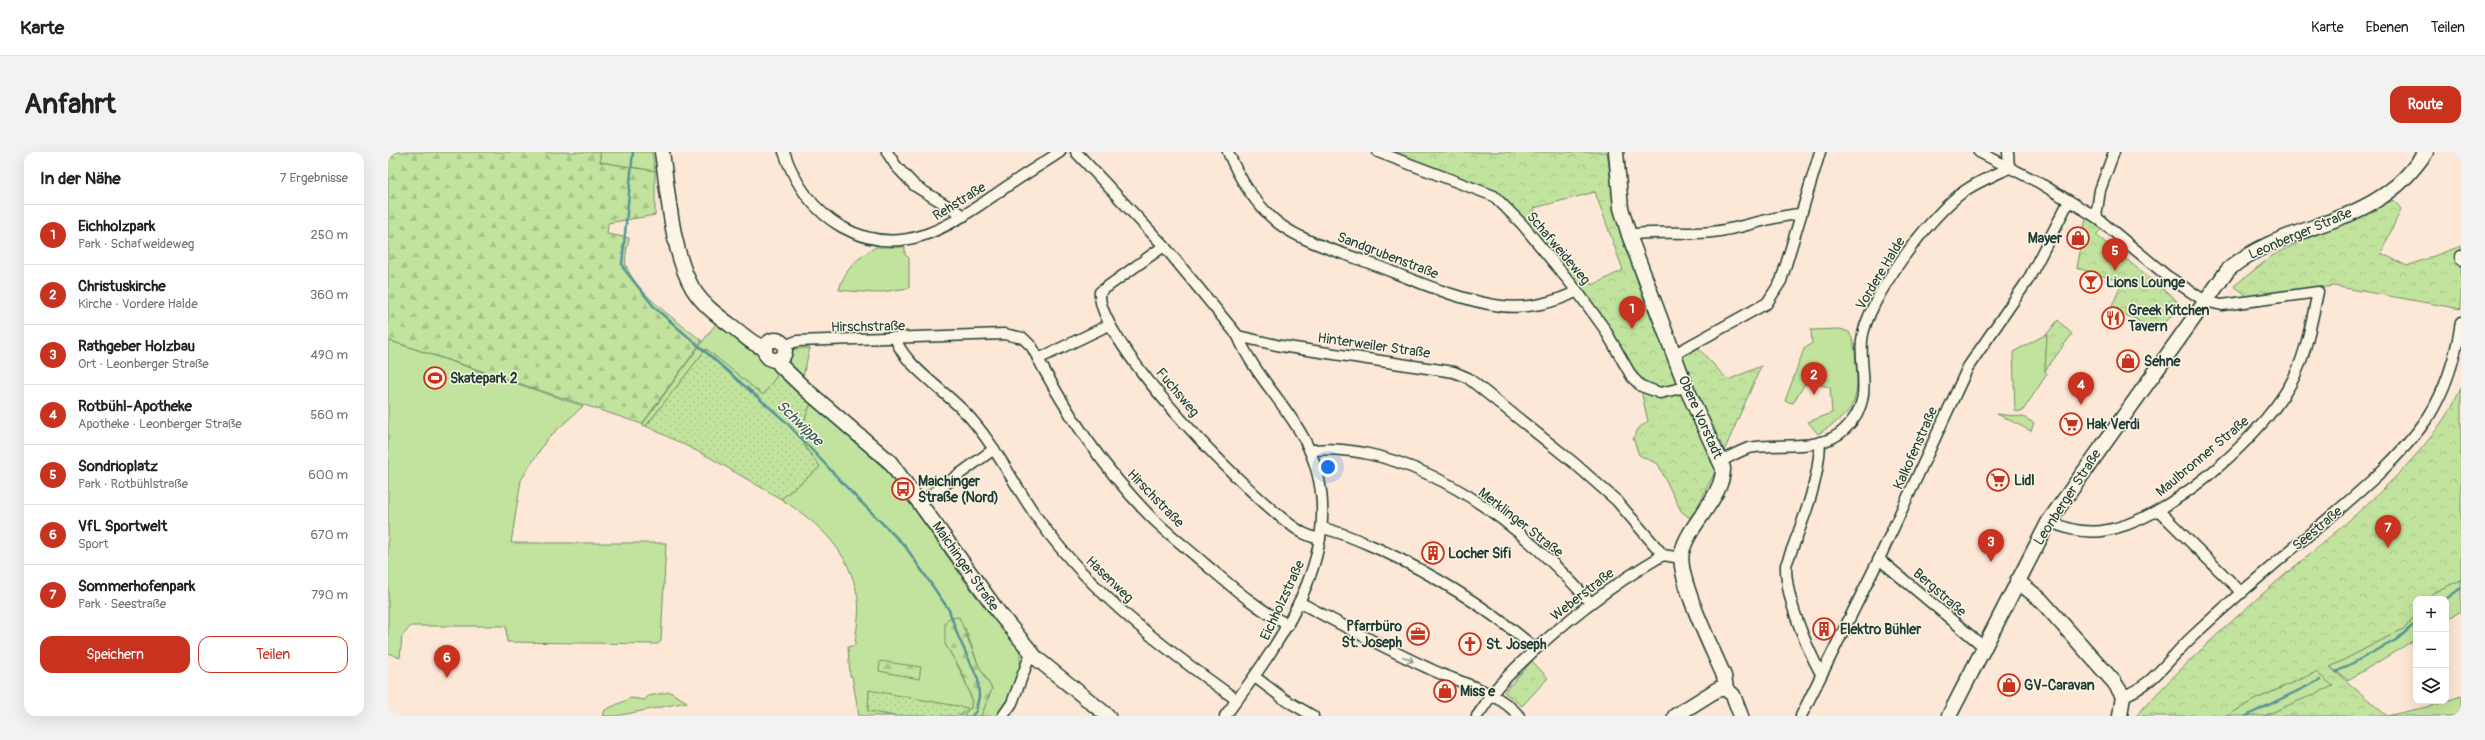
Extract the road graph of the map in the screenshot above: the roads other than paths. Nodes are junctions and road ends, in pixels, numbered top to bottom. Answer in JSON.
{"nodes":[{"id":1,"x":662,"y":152,"type":"edge"},
{"id":2,"x":784,"y":152,"type":"edge"},
{"id":3,"x":887,"y":152,"type":"edge"},
{"id":4,"x":1060,"y":152,"type":"edge"},
{"id":5,"x":1076,"y":152,"type":"edge"},
{"id":6,"x":1228,"y":152,"type":"edge"},
{"id":7,"x":1378,"y":152,"type":"edge"},
{"id":8,"x":1616,"y":152,"type":"edge"},
{"id":9,"x":1820,"y":152,"type":"edge"},
{"id":10,"x":1979,"y":152,"type":"edge"},
{"id":11,"x":2008,"y":152,"type":"edge"},
{"id":12,"x":2114,"y":152,"type":"edge"},
{"id":13,"x":2426,"y":152,"type":"edge"},
{"id":14,"x":2009,"y":168,"type":"junction"},
{"id":15,"x":2069,"y":201,"type":"junction"},
{"id":16,"x":1800,"y":214,"type":"junction"},
{"id":17,"x":964,"y":216,"type":"junction"},
{"id":18,"x":2096,"y":217,"type":"junction"},
{"id":19,"x":1629,"y":235,"type":"junction"},
{"id":20,"x":1164,"y":246,"type":"junction"},
{"id":21,"x":2461,"y":256,"type":"edge"},
{"id":22,"x":2461,"y":260,"type":"edge"},
{"id":23,"x":1578,"y":291,"type":"junction"},
{"id":24,"x":2205,"y":301,"type":"junction"},
{"id":25,"x":2461,"y":322,"type":"edge"},
{"id":26,"x":1109,"y":326,"type":"junction"},
{"id":27,"x":1238,"y":336,"type":"junction"},
{"id":28,"x":896,"y":340,"type":"junction"},
{"id":29,"x":784,"y":346,"type":"junction"},
{"id":30,"x":766,"y":347,"type":"junction"},
{"id":31,"x":1673,"y":355,"type":"junction"},
{"id":32,"x":1038,"y":359,"type":"junction"},
{"id":33,"x":778,"y":360,"type":"junction"},
{"id":34,"x":1686,"y":387,"type":"junction"},
{"id":35,"x":1820,"y":442,"type":"junction"},
{"id":36,"x":994,"y":449,"type":"junction"},
{"id":37,"x":1310,"y":451,"type":"junction"},
{"id":38,"x":1721,"y":461,"type":"junction"},
{"id":39,"x":921,"y":502,"type":"junction"},
{"id":40,"x":2159,"y":511,"type":"junction"},
{"id":41,"x":2049,"y":521,"type":"junction"},
{"id":42,"x":1322,"y":528,"type":"junction"},
{"id":43,"x":1320,"y":539,"type":"junction"},
{"id":44,"x":1663,"y":555,"type":"junction"},
{"id":45,"x":1681,"y":558,"type":"junction"},
{"id":46,"x":1879,"y":559,"type":"junction"},
{"id":47,"x":2017,"y":581,"type":"junction"},
{"id":48,"x":2242,"y":593,"type":"junction"},
{"id":49,"x":1299,"y":602,"type":"junction"},
{"id":50,"x":1590,"y":603,"type":"junction"},
{"id":51,"x":1288,"y":625,"type":"junction"},
{"id":52,"x":1984,"y":647,"type":"junction"},
{"id":53,"x":1536,"y":649,"type":"junction"},
{"id":54,"x":1031,"y":653,"type":"junction"},
{"id":55,"x":1821,"y":674,"type":"junction"},
{"id":56,"x":1255,"y":677,"type":"junction"},
{"id":57,"x":1726,"y":688,"type":"junction"},
{"id":58,"x":1492,"y":696,"type":"junction"},
{"id":59,"x":2123,"y":696,"type":"junction"},
{"id":60,"x":1237,"y":700,"type":"junction"},
{"id":61,"x":1951,"y":715,"type":"edge"},
{"id":62,"x":1003,"y":716,"type":"edge"},
{"id":63,"x":1108,"y":716,"type":"edge"},
{"id":64,"x":1225,"y":716,"type":"edge"},
{"id":65,"x":1313,"y":716,"type":"edge"},
{"id":66,"x":1477,"y":716,"type":"edge"},
{"id":67,"x":1519,"y":716,"type":"edge"},
{"id":68,"x":1674,"y":716,"type":"edge"},
{"id":69,"x":1741,"y":716,"type":"edge"},
{"id":70,"x":1801,"y":716,"type":"edge"},
{"id":71,"x":2120,"y":716,"type":"edge"}],
"edges":[{"from":1,"to":30,"type":"main road","name":"Maichinger Straße"},
{"from":2,"to":17,"type":"street","name":"Rehstraße"},
{"from":3,"to":17,"type":"street"},
{"from":4,"to":17,"type":"street","name":"Rehstraße"},
{"from":5,"to":20,"type":"street"},
{"from":6,"to":23,"type":"street","name":"Sandgrubenstraße"},
{"from":7,"to":23,"type":"street","name":"Schafweideweg"},
{"from":8,"to":19,"type":"main road","name":"Obere Vorstadt"},
{"from":9,"to":16,"type":"street"},
{"from":10,"to":14,"type":"street"},
{"from":11,"to":14,"type":"street"},
{"from":12,"to":18,"type":"street"},
{"from":13,"to":24,"type":"main road","name":"Leonberger Straße"},
{"from":14,"to":15,"type":"street"},
{"from":14,"to":35,"type":"street","name":"Vordere Halde"},
{"from":15,"to":18,"type":"street"},
{"from":15,"to":46,"type":"street","name":"Kalkofenstraße"},
{"from":16,"to":19,"type":"street"},
{"from":16,"to":31,"type":"street"},
{"from":18,"to":24,"type":"street"},
{"from":19,"to":31,"type":"main road","name":"Obere Vorstadt"},
{"from":20,"to":26,"type":"street","name":"Fuchsweg"},
{"from":20,"to":27,"type":"street"},
{"from":21,"to":22,"type":"street"},
{"from":23,"to":34,"type":"street","name":"Schafweideweg"},
{"from":24,"to":40,"type":"street","name":"Maulbronner Straße"},
{"from":24,"to":41,"type":"main road","name":"Leonberger Straße"},
{"from":25,"to":48,"type":"street","name":"Seestraße"},
{"from":26,"to":32,"type":"street"},
{"from":26,"to":43,"type":"street","name":"Fuchsweg"},
{"from":27,"to":37,"type":"street","name":"Eichholzstraße"},
{"from":27,"to":44,"type":"street","name":"Hinterweiler Straße"},
{"from":28,"to":29,"type":"street","name":"Hirschstraße"},
{"from":28,"to":32,"type":"street","name":"Hirschstraße"},
{"from":28,"to":36,"type":"street","name":"Hasenweg"},
{"from":29,"to":30,"type":"main road"},
{"from":29,"to":33,"type":"main road"},
{"from":30,"to":33,"type":"main road","name":"Maichinger Straße"},
{"from":31,"to":34,"type":"main road","name":"Obere Vorstadt"},
{"from":32,"to":51,"type":"street","name":"Hirschstraße"},
{"from":33,"to":39,"type":"main road","name":"Maichinger Straße"},
{"from":34,"to":38,"type":"main road","name":"Obere Vorstadt"},
{"from":35,"to":38,"type":"street","name":"Vordere Halde"},
{"from":35,"to":55,"type":"street"},
{"from":36,"to":39,"type":"street"},
{"from":36,"to":60,"type":"street","name":"Hasenweg"},
{"from":37,"to":42,"type":"street","name":"Eichholzstraße"},
{"from":37,"to":50,"type":"street","name":"Merklinger Straße"},
{"from":38,"to":45,"type":"main road","name":"Obere Vorstadt"},
{"from":39,"to":54,"type":"main road","name":"Maichinger Straße"},
{"from":40,"to":41,"type":"street","name":"Maulbronner Straße"},
{"from":40,"to":48,"type":"street","name":"Maulbronner Straße"},
{"from":41,"to":47,"type":"main road","name":"Leonberger Straße"},
{"from":42,"to":43,"type":"street","name":"Eichholzstraße"},
{"from":42,"to":53,"type":"street"},
{"from":43,"to":49,"type":"street","name":"Eichholzstraße"},
{"from":44,"to":45,"type":"street"},
{"from":44,"to":50,"type":"street","name":"Weberstraße"},
{"from":45,"to":57,"type":"main road","name":"Obere Vorstadt"},
{"from":46,"to":52,"type":"street","name":"Bergstraße"},
{"from":46,"to":55,"type":"street","name":"Kalkofenstraße"},
{"from":47,"to":52,"type":"main road","name":"Leonberger Straße"},
{"from":47,"to":59,"type":"main road"},
{"from":48,"to":59,"type":"street","name":"Seestraße"},
{"from":49,"to":51,"type":"street","name":"Eichholzstraße"},
{"from":49,"to":58,"type":"street","one_way":true},
{"from":50,"to":53,"type":"street","name":"Weberstraße"},
{"from":51,"to":56,"type":"street","name":"Eichholzstraße"},
{"from":52,"to":61,"type":"main road","name":"Leonberger Straße"},
{"from":53,"to":58,"type":"street","name":"Weberstraße"},
{"from":54,"to":62,"type":"street"},
{"from":54,"to":63,"type":"main road","name":"Maichinger Straße"},
{"from":55,"to":70,"type":"street","name":"Kalkofenstraße"},
{"from":56,"to":60,"type":"street","name":"Eichholzstraße"},
{"from":56,"to":65,"type":"street"},
{"from":57,"to":68,"type":"main road"},
{"from":57,"to":69,"type":"main road","name":"Obere Vorstadt"},
{"from":58,"to":66,"type":"street","name":"Weberstraße"},
{"from":58,"to":67,"type":"street"},
{"from":59,"to":71,"type":"main road"},
{"from":60,"to":64,"type":"street","name":"Eichholzstraße"}]}
